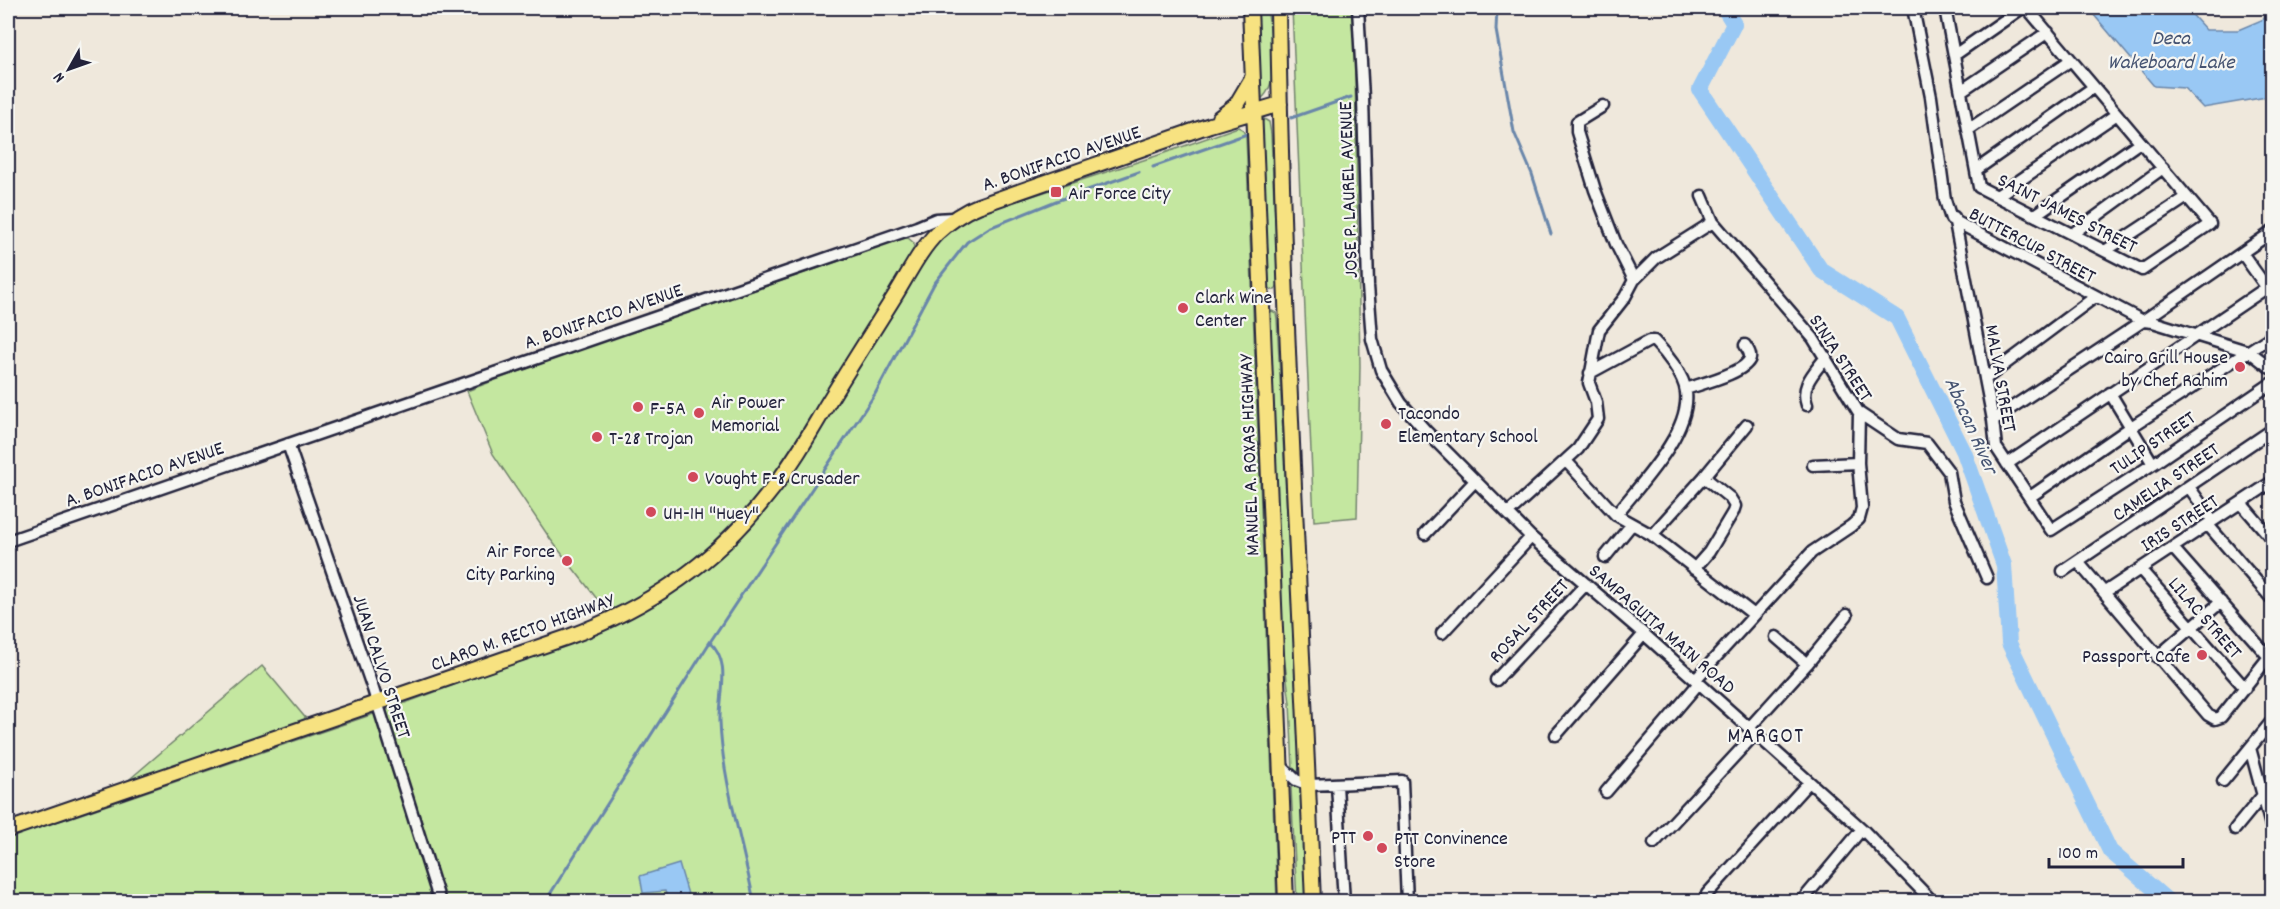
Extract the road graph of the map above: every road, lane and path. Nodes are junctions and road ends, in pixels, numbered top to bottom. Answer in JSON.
{"nodes":[{"id":1,"x":1250,"y":8,"type":"edge"},
{"id":2,"x":1278,"y":8,"type":"edge"},
{"id":3,"x":1358,"y":8,"type":"edge"},
{"id":4,"x":1913,"y":8,"type":"edge"},
{"id":5,"x":1945,"y":8,"type":"edge"},
{"id":6,"x":2022,"y":8,"type":"edge"},
{"id":7,"x":2027,"y":8,"type":"edge"},
{"id":8,"x":2048,"y":32,"type":"junction"},
{"id":9,"x":1956,"y":54,"type":"junction"},
{"id":10,"x":2072,"y":60,"type":"junction"},
{"id":11,"x":1253,"y":76,"type":"junction"},
{"id":12,"x":2094,"y":87,"type":"junction"},
{"id":13,"x":1961,"y":91,"type":"junction"},
{"id":14,"x":1280,"y":104,"type":"junction"},
{"id":15,"x":1603,"y":106,"type":"dead end"},
{"id":16,"x":1253,"y":112,"type":"junction"},
{"id":17,"x":2117,"y":114,"type":"junction"},
{"id":18,"x":1210,"y":125,"type":"junction"},
{"id":19,"x":1968,"y":130,"type":"junction"},
{"id":20,"x":2140,"y":142,"type":"junction"},
{"id":21,"x":2163,"y":168,"type":"junction"},
{"id":22,"x":1976,"y":170,"type":"junction"},
{"id":23,"x":1702,"y":196,"type":"dead end"},
{"id":24,"x":1997,"y":196,"type":"junction"},
{"id":25,"x":2187,"y":196,"type":"junction"},
{"id":26,"x":2035,"y":215,"type":"junction"},
{"id":27,"x":953,"y":218,"type":"junction"},
{"id":28,"x":1952,"y":218,"type":"junction"},
{"id":29,"x":1713,"y":222,"type":"junction"},
{"id":30,"x":2272,"y":232,"type":"edge"},
{"id":31,"x":2072,"y":234,"type":"junction"},
{"id":32,"x":2105,"y":251,"type":"junction"},
{"id":33,"x":2242,"y":253,"type":"junction"},
{"id":34,"x":1634,"y":280,"type":"junction"},
{"id":35,"x":2270,"y":286,"type":"edge"},
{"id":36,"x":2096,"y":297,"type":"junction"},
{"id":37,"x":1287,"y":303,"type":"junction"},
{"id":38,"x":1262,"y":305,"type":"junction"},
{"id":39,"x":2148,"y":320,"type":"junction"},
{"id":40,"x":2194,"y":336,"type":"junction"},
{"id":41,"x":2272,"y":336,"type":"edge"},
{"id":42,"x":1745,"y":345,"type":"dead end"},
{"id":43,"x":2250,"y":352,"type":"junction"},
{"id":44,"x":1826,"y":357,"type":"junction"},
{"id":45,"x":2272,"y":369,"type":"edge"},
{"id":46,"x":1381,"y":370,"type":"joint"},
{"id":47,"x":1590,"y":373,"type":"junction"},
{"id":48,"x":1984,"y":379,"type":"junction"},
{"id":49,"x":2272,"y":383,"type":"edge"},
{"id":50,"x":1686,"y":389,"type":"junction"},
{"id":51,"x":2110,"y":393,"type":"junction"},
{"id":52,"x":1807,"y":405,"type":"dead end"},
{"id":53,"x":1859,"y":413,"type":"junction"},
{"id":54,"x":1992,"y":420,"type":"junction"},
{"id":55,"x":1747,"y":425,"type":"dead end"},
{"id":56,"x":2131,"y":427,"type":"junction"},
{"id":57,"x":2272,"y":430,"type":"edge"},
{"id":58,"x":288,"y":444,"type":"junction"},
{"id":59,"x":1566,"y":461,"type":"junction"},
{"id":60,"x":1858,"y":462,"type":"junction"},
{"id":61,"x":2007,"y":464,"type":"junction"},
{"id":62,"x":2153,"y":464,"type":"junction"},
{"id":63,"x":1813,"y":465,"type":"dead end"},
{"id":64,"x":1704,"y":477,"type":"junction"},
{"id":65,"x":1475,"y":482,"type":"junction"},
{"id":66,"x":2272,"y":482,"type":"edge"},
{"id":67,"x":2189,"y":486,"type":"junction"},
{"id":68,"x":2030,"y":496,"type":"junction"},
{"id":69,"x":2241,"y":503,"type":"junction"},
{"id":70,"x":1508,"y":513,"type":"junction"},
{"id":71,"x":1616,"y":515,"type":"junction"},
{"id":72,"x":2211,"y":523,"type":"junction"},
{"id":73,"x":1632,"y":524,"type":"junction"},
{"id":74,"x":2051,"y":530,"type":"joint"},
{"id":75,"x":2270,"y":532,"type":"edge"},
{"id":76,"x":1425,"y":534,"type":"dead end"},
{"id":77,"x":1652,"y":535,"type":"junction"},
{"id":78,"x":1531,"y":537,"type":"junction"},
{"id":79,"x":8,"y":541,"type":"edge"},
{"id":80,"x":2173,"y":548,"type":"junction"},
{"id":81,"x":1605,"y":557,"type":"dead end"},
{"id":82,"x":2078,"y":562,"type":"junction"},
{"id":83,"x":1694,"y":569,"type":"junction"},
{"id":84,"x":2140,"y":569,"type":"junction"},
{"id":85,"x":2063,"y":571,"type":"dead end"},
{"id":86,"x":1987,"y":578,"type":"dead end"},
{"id":87,"x":1586,"y":584,"type":"junction"},
{"id":88,"x":2105,"y":592,"type":"junction"},
{"id":89,"x":2272,"y":599,"type":"edge"},
{"id":90,"x":2221,"y":602,"type":"junction"},
{"id":91,"x":1754,"y":614,"type":"junction"},
{"id":92,"x":1847,"y":615,"type":"dead end"},
{"id":93,"x":2191,"y":628,"type":"junction"},
{"id":94,"x":1442,"y":633,"type":"dead end"},
{"id":95,"x":1644,"y":634,"type":"junction"},
{"id":96,"x":1776,"y":637,"type":"dead end"},
{"id":97,"x":2271,"y":655,"type":"edge"},
{"id":98,"x":2157,"y":657,"type":"junction"},
{"id":99,"x":1808,"y":664,"type":"junction"},
{"id":100,"x":1496,"y":680,"type":"dead end"},
{"id":101,"x":1698,"y":681,"type":"junction"},
{"id":102,"x":2245,"y":688,"type":"junction"},
{"id":103,"x":378,"y":704,"type":"junction"},
{"id":104,"x":2272,"y":721,"type":"edge"},
{"id":105,"x":1752,"y":731,"type":"junction"},
{"id":106,"x":1556,"y":735,"type":"dead end"},
{"id":107,"x":2250,"y":748,"type":"junction"},
{"id":108,"x":1281,"y":766,"type":"junction"},
{"id":109,"x":2223,"y":781,"type":"dead end"},
{"id":110,"x":1809,"y":782,"type":"junction"},
{"id":111,"x":2272,"y":784,"type":"edge"},
{"id":112,"x":1309,"y":785,"type":"junction"},
{"id":113,"x":1337,"y":785,"type":"junction"},
{"id":114,"x":1605,"y":792,"type":"dead end"},
{"id":115,"x":2262,"y":797,"type":"junction"},
{"id":116,"x":2235,"y":828,"type":"dead end"},
{"id":117,"x":1862,"y":829,"type":"junction"},
{"id":118,"x":2272,"y":829,"type":"edge"},
{"id":119,"x":8,"y":830,"type":"edge"},
{"id":120,"x":1654,"y":843,"type":"dead end"},
{"id":121,"x":1707,"y":894,"type":"dead end"},
{"id":122,"x":440,"y":902,"type":"edge"},
{"id":123,"x":1286,"y":902,"type":"edge"},
{"id":124,"x":1313,"y":902,"type":"edge"},
{"id":125,"x":1344,"y":902,"type":"edge"},
{"id":126,"x":1407,"y":902,"type":"edge"},
{"id":127,"x":1801,"y":902,"type":"edge"},
{"id":128,"x":1933,"y":902,"type":"edge"}],
"edges":[{"from":1,"to":11,"type":"main road","name":"MANUEL A. ROXAS HIGHWAY"},
{"from":2,"to":14,"type":"main road"},
{"from":3,"to":46,"type":"street","name":"JOSE P. LAUREL AVENUE"},
{"from":4,"to":28,"type":"street","name":"MALVA STREET"},
{"from":5,"to":9,"type":"street","name":"SAINT JAMES STREET"},
{"from":6,"to":9,"type":"street"},
{"from":7,"to":8,"type":"street"},
{"from":8,"to":10,"type":"street"},
{"from":8,"to":13,"type":"street"},
{"from":9,"to":13,"type":"street","name":"SAINT JAMES STREET"},
{"from":10,"to":12,"type":"street"},
{"from":10,"to":19,"type":"street"},
{"from":11,"to":16,"type":"main road","name":"MANUEL A. ROXAS HIGHWAY"},
{"from":11,"to":18,"type":"main road","name":"A. BONIFACIO AVENUE"},
{"from":12,"to":17,"type":"street"},
{"from":12,"to":22,"type":"street"},
{"from":13,"to":19,"type":"street","name":"SAINT JAMES STREET"},
{"from":14,"to":16,"type":"main road","name":"A. BONIFACIO AVENUE"},
{"from":14,"to":37,"type":"main road"},
{"from":15,"to":34,"type":"street"},
{"from":16,"to":18,"type":"main road","name":"A. BONIFACIO AVENUE"},
{"from":16,"to":38,"type":"main road","name":"MANUEL A. ROXAS HIGHWAY"},
{"from":17,"to":20,"type":"street"},
{"from":17,"to":24,"type":"street"},
{"from":18,"to":27,"type":"main road","name":"A. BONIFACIO AVENUE"},
{"from":19,"to":22,"type":"street","name":"SAINT JAMES STREET"},
{"from":20,"to":21,"type":"street"},
{"from":20,"to":26,"type":"street"},
{"from":21,"to":25,"type":"street"},
{"from":21,"to":31,"type":"street"},
{"from":22,"to":24,"type":"street","name":"SAINT JAMES STREET"},
{"from":23,"to":29,"type":"street","name":"SINIA STREET"},
{"from":24,"to":26,"type":"street","name":"SAINT JAMES STREET"},
{"from":25,"to":32,"type":"street"},
{"from":25,"to":32,"type":"street","name":"SAINT JAMES STREET"},
{"from":26,"to":31,"type":"street","name":"SAINT JAMES STREET"},
{"from":27,"to":58,"type":"street","name":"A. BONIFACIO AVENUE"},
{"from":27,"to":103,"type":"main road","name":"CLARO M. RECTO HIGHWAY"},
{"from":28,"to":36,"type":"street","name":"BUTTERCUP STREET"},
{"from":28,"to":39,"type":"street","name":"BUTTERCUP STREET"},
{"from":28,"to":48,"type":"street","name":"MALVA STREET"},
{"from":29,"to":34,"type":"street"},
{"from":29,"to":44,"type":"street","name":"SINIA STREET"},
{"from":30,"to":33,"type":"street"},
{"from":31,"to":32,"type":"street","name":"SAINT JAMES STREET"},
{"from":33,"to":35,"type":"street"},
{"from":33,"to":39,"type":"street"},
{"from":34,"to":47,"type":"street"},
{"from":35,"to":40,"type":"street"},
{"from":36,"to":39,"type":"street","name":"BUTTERCUP STREET"},
{"from":36,"to":48,"type":"street"},
{"from":37,"to":38,"type":"main road"},
{"from":37,"to":112,"type":"main road"},
{"from":38,"to":108,"type":"main road","name":"MANUEL A. ROXAS HIGHWAY"},
{"from":39,"to":40,"type":"street","name":"BUTTERCUP STREET"},
{"from":39,"to":54,"type":"street"},
{"from":40,"to":43,"type":"street","name":"BUTTERCUP STREET"},
{"from":40,"to":51,"type":"street"},
{"from":41,"to":43,"type":"street"},
{"from":42,"to":50,"type":"street"},
{"from":43,"to":45,"type":"street","name":"BUTTERCUP STREET"},
{"from":43,"to":56,"type":"street"},
{"from":44,"to":52,"type":"street"},
{"from":44,"to":53,"type":"street","name":"SINIA STREET"},
{"from":46,"to":65,"type":"street","name":"SAMPAGUITA MAIN ROAD"},
{"from":47,"to":50,"type":"street"},
{"from":47,"to":59,"type":"street"},
{"from":48,"to":54,"type":"street","name":"MALVA STREET"},
{"from":49,"to":62,"type":"street","name":"TULIP STREET"},
{"from":50,"to":71,"type":"street"},
{"from":51,"to":56,"type":"street"},
{"from":51,"to":61,"type":"street"},
{"from":53,"to":60,"type":"street","name":"SINIA STREET"},
{"from":53,"to":86,"type":"street"},
{"from":54,"to":61,"type":"street","name":"MALVA STREET"},
{"from":55,"to":64,"type":"street"},
{"from":56,"to":62,"type":"street"},
{"from":56,"to":68,"type":"street"},
{"from":57,"to":67,"type":"street","name":"CAMELIA STREET"},
{"from":58,"to":79,"type":"street","name":"A. BONIFACIO AVENUE"},
{"from":58,"to":103,"type":"street","name":"JUAN CALVO STREET"},
{"from":59,"to":70,"type":"street"},
{"from":59,"to":71,"type":"street"},
{"from":60,"to":63,"type":"street"},
{"from":60,"to":91,"type":"street","name":"SINIA STREET"},
{"from":61,"to":68,"type":"street","name":"MALVA STREET"},
{"from":62,"to":74,"type":"street","name":"TULIP STREET"},
{"from":64,"to":77,"type":"street"},
{"from":64,"to":83,"type":"street"},
{"from":65,"to":70,"type":"street","name":"SAMPAGUITA MAIN ROAD"},
{"from":65,"to":76,"type":"street"},
{"from":66,"to":69,"type":"street","name":"IRIS STREET"},
{"from":67,"to":72,"type":"street"},
{"from":67,"to":82,"type":"street","name":"CAMELIA STREET"},
{"from":68,"to":74,"type":"street","name":"MALVA STREET"},
{"from":69,"to":72,"type":"street","name":"IRIS STREET"},
{"from":69,"to":75,"type":"street"},
{"from":70,"to":78,"type":"street","name":"SAMPAGUITA MAIN ROAD"},
{"from":71,"to":73,"type":"street"},
{"from":72,"to":80,"type":"street","name":"IRIS STREET"},
{"from":72,"to":89,"type":"street"},
{"from":73,"to":77,"type":"street"},
{"from":73,"to":81,"type":"street"},
{"from":77,"to":83,"type":"street"},
{"from":78,"to":87,"type":"street","name":"SAMPAGUITA MAIN ROAD"},
{"from":78,"to":94,"type":"street"},
{"from":80,"to":84,"type":"street","name":"IRIS STREET"},
{"from":80,"to":90,"type":"street"},
{"from":82,"to":85,"type":"street","name":"CAMELIA STREET"},
{"from":82,"to":88,"type":"street"},
{"from":83,"to":91,"type":"street"},
{"from":84,"to":88,"type":"street","name":"IRIS STREET"},
{"from":84,"to":93,"type":"street","name":"LILAC STREET"},
{"from":87,"to":95,"type":"street","name":"SAMPAGUITA MAIN ROAD"},
{"from":87,"to":100,"type":"street","name":"ROSAL STREET"},
{"from":88,"to":98,"type":"street"},
{"from":90,"to":93,"type":"street"},
{"from":90,"to":97,"type":"street"},
{"from":91,"to":101,"type":"street","name":"SINIA STREET"},
{"from":92,"to":99,"type":"street"},
{"from":93,"to":98,"type":"street"},
{"from":93,"to":102,"type":"street","name":"LILAC STREET"},
{"from":95,"to":101,"type":"street","name":"SAMPAGUITA MAIN ROAD"},
{"from":95,"to":106,"type":"street"},
{"from":96,"to":99,"type":"street"},
{"from":97,"to":102,"type":"street"},
{"from":98,"to":102,"type":"street"},
{"from":99,"to":105,"type":"street"},
{"from":101,"to":105,"type":"street","name":"SAMPAGUITA MAIN ROAD"},
{"from":101,"to":114,"type":"street","name":"SINIA STREET"},
{"from":103,"to":119,"type":"main road","name":"CLARO M. RECTO HIGHWAY"},
{"from":103,"to":122,"type":"street","name":"JUAN CALVO STREET"},
{"from":104,"to":107,"type":"street"},
{"from":105,"to":110,"type":"street","name":"SAMPAGUITA MAIN ROAD"},
{"from":105,"to":120,"type":"street"},
{"from":107,"to":109,"type":"street"},
{"from":107,"to":115,"type":"street"},
{"from":108,"to":112,"type":"street"},
{"from":108,"to":123,"type":"main road","name":"MANUEL A. ROXAS HIGHWAY"},
{"from":110,"to":117,"type":"street","name":"SAMPAGUITA MAIN ROAD"},
{"from":110,"to":121,"type":"street"},
{"from":111,"to":115,"type":"street"},
{"from":112,"to":113,"type":"street"},
{"from":112,"to":124,"type":"main road"},
{"from":113,"to":125,"type":"street"},
{"from":113,"to":126,"type":"street"},
{"from":115,"to":116,"type":"street"},
{"from":115,"to":118,"type":"street"},
{"from":117,"to":127,"type":"street"},
{"from":117,"to":128,"type":"street","name":"SAMPAGUITA MAIN ROAD"}]}
